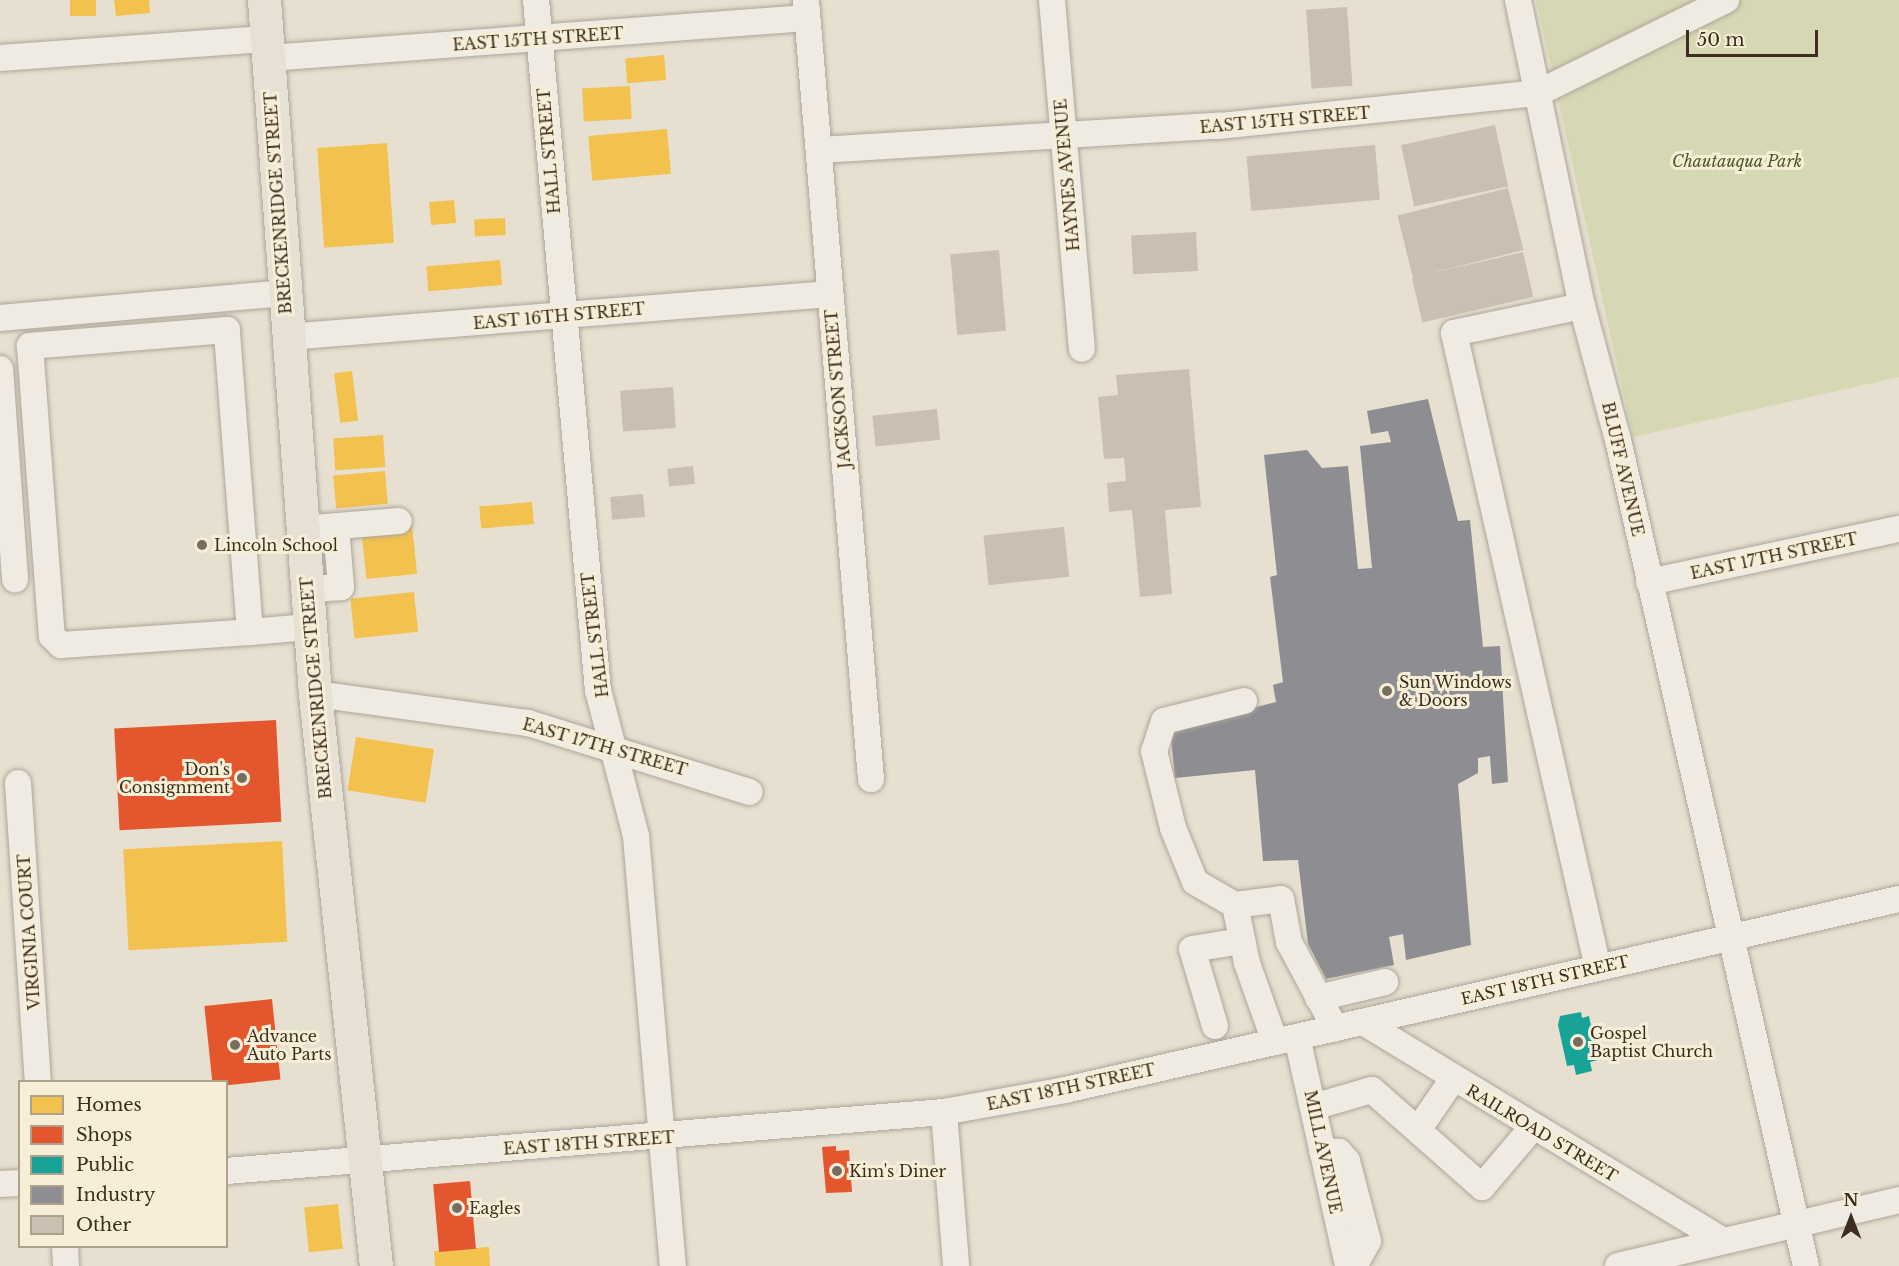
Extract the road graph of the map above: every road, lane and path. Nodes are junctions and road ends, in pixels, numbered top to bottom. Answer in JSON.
{"nodes":[{"id":1,"x":264,"y":0,"type":"edge"},
{"id":2,"x":536,"y":0,"type":"edge"},
{"id":3,"x":1052,"y":0,"type":"edge"},
{"id":4,"x":1518,"y":0,"type":"edge"},
{"id":5,"x":1726,"y":0,"type":"edge"},
{"id":6,"x":807,"y":9,"type":"edge"},
{"id":7,"x":539,"y":39,"type":"junction"},
{"id":8,"x":268,"y":49,"type":"junction"},
{"id":9,"x":0,"y":58,"type":"edge"},
{"id":10,"x":1538,"y":93,"type":"junction"},
{"id":11,"x":1063,"y":138,"type":"junction"},
{"id":12,"x":821,"y":150,"type":"junction"},
{"id":13,"x":284,"y":294,"type":"junction"},
{"id":14,"x":830,"y":294,"type":"junction"},
{"id":15,"x":1582,"y":306,"type":"junction"},
{"id":16,"x":564,"y":315,"type":"junction"},
{"id":17,"x":0,"y":318,"type":"edge"},
{"id":18,"x":288,"y":337,"type":"junction"},
{"id":19,"x":1082,"y":349,"type":"dead end"},
{"id":20,"x":0,"y":369,"type":"edge"},
{"id":21,"x":43,"y":501,"type":"junction"},
{"id":22,"x":10,"y":504,"type":"junction"},
{"id":23,"x":399,"y":521,"type":"dead end"},
{"id":24,"x":336,"y":526,"type":"junction"},
{"id":25,"x":302,"y":529,"type":"junction"},
{"id":26,"x":1899,"y":529,"type":"edge"},
{"id":27,"x":15,"y":579,"type":"dead end"},
{"id":28,"x":1649,"y":582,"type":"junction"},
{"id":29,"x":307,"y":589,"type":"junction"},
{"id":30,"x":309,"y":627,"type":"junction"},
{"id":31,"x":250,"y":632,"type":"junction"},
{"id":32,"x":315,"y":694,"type":"junction"},
{"id":33,"x":1244,"y":702,"type":"dead end"},
{"id":34,"x":617,"y":748,"type":"junction"},
{"id":35,"x":871,"y":779,"type":"dead end"},
{"id":36,"x":18,"y":783,"type":"dead end"},
{"id":37,"x":750,"y":792,"type":"dead end"},
{"id":38,"x":1899,"y":899,"type":"edge"},
{"id":39,"x":1235,"y":905,"type":"junction"},
{"id":40,"x":1731,"y":937,"type":"junction"},
{"id":41,"x":1242,"y":941,"type":"junction"},
{"id":42,"x":1598,"y":968,"type":"junction"},
{"id":43,"x":1385,"y":982,"type":"dead end"},
{"id":44,"x":1318,"y":998,"type":"junction"},
{"id":45,"x":1363,"y":1022,"type":"junction"},
{"id":46,"x":1215,"y":1026,"type":"dead end"},
{"id":47,"x":1335,"y":1029,"type":"junction"},
{"id":48,"x":1286,"y":1040,"type":"junction"},
{"id":49,"x":1453,"y":1078,"type":"junction"},
{"id":50,"x":38,"y":1080,"type":"edge"},
{"id":51,"x":1312,"y":1107,"type":"junction"},
{"id":52,"x":944,"y":1112,"type":"junction"},
{"id":53,"x":1420,"y":1127,"type":"junction"},
{"id":54,"x":1532,"y":1128,"type":"junction"},
{"id":55,"x":664,"y":1138,"type":"junction"},
{"id":56,"x":1322,"y":1151,"type":"junction"},
{"id":57,"x":366,"y":1160,"type":"junction"},
{"id":58,"x":228,"y":1171,"type":"edge"},
{"id":59,"x":18,"y":1183,"type":"edge"},
{"id":60,"x":0,"y":1184,"type":"edge"},
{"id":61,"x":1899,"y":1200,"type":"edge"},
{"id":62,"x":1796,"y":1224,"type":"junction"},
{"id":63,"x":1724,"y":1241,"type":"junction"},
{"id":64,"x":65,"y":1248,"type":"edge"},
{"id":65,"x":1671,"y":1261,"type":"edge"},
{"id":66,"x":66,"y":1266,"type":"edge"},
{"id":67,"x":376,"y":1266,"type":"edge"},
{"id":68,"x":673,"y":1266,"type":"edge"},
{"id":69,"x":956,"y":1266,"type":"edge"},
{"id":70,"x":1348,"y":1266,"type":"edge"},
{"id":71,"x":1354,"y":1266,"type":"edge"},
{"id":72,"x":1618,"y":1266,"type":"edge"},
{"id":73,"x":1806,"y":1266,"type":"edge"}],
"edges":[{"from":1,"to":8,"type":"main road","name":"BRECKENRIDGE STREET"},
{"from":2,"to":7,"type":"street","name":"HALL STREET"},
{"from":3,"to":11,"type":"street","name":"HAYNES AVENUE"},
{"from":4,"to":10,"type":"street","name":"BLUFF AVENUE"},
{"from":5,"to":10,"type":"street","name":"EAST 15TH STREET"},
{"from":6,"to":7,"type":"street","name":"EAST 15TH STREET"},
{"from":6,"to":12,"type":"street","name":"JACKSON STREET"},
{"from":7,"to":8,"type":"street","name":"EAST 15TH STREET"},
{"from":7,"to":16,"type":"street","name":"HALL STREET"},
{"from":8,"to":9,"type":"street","name":"EAST 15TH STREET"},
{"from":8,"to":13,"type":"main road","name":"BRECKENRIDGE STREET"},
{"from":10,"to":11,"type":"street","name":"EAST 15TH STREET"},
{"from":10,"to":15,"type":"street","name":"BLUFF AVENUE"},
{"from":11,"to":12,"type":"street","name":"EAST 15TH STREET"},
{"from":11,"to":19,"type":"street","name":"HAYNES AVENUE"},
{"from":12,"to":14,"type":"street","name":"JACKSON STREET"},
{"from":13,"to":17,"type":"street"},
{"from":13,"to":18,"type":"main road","name":"BRECKENRIDGE STREET"},
{"from":14,"to":16,"type":"street","name":"EAST 16TH STREET"},
{"from":14,"to":35,"type":"street","name":"JACKSON STREET"},
{"from":15,"to":28,"type":"street","name":"BLUFF AVENUE"},
{"from":15,"to":42,"type":"street"},
{"from":16,"to":18,"type":"street","name":"EAST 16TH STREET"},
{"from":16,"to":34,"type":"street","name":"HALL STREET"},
{"from":18,"to":25,"type":"main road","name":"BRECKENRIDGE STREET"},
{"from":20,"to":22,"type":"street"},
{"from":21,"to":22,"type":"street"},
{"from":21,"to":31,"type":"street"},
{"from":21,"to":31,"type":"street"},
{"from":22,"to":27,"type":"street"},
{"from":23,"to":24,"type":"street"},
{"from":24,"to":25,"type":"street"},
{"from":24,"to":29,"type":"street"},
{"from":25,"to":29,"type":"main road","name":"BRECKENRIDGE STREET"},
{"from":26,"to":28,"type":"street","name":"EAST 17TH STREET"},
{"from":28,"to":40,"type":"street","name":"BLUFF AVENUE"},
{"from":29,"to":30,"type":"main road","name":"BRECKENRIDGE STREET"},
{"from":30,"to":31,"type":"street"},
{"from":30,"to":32,"type":"main road","name":"BRECKENRIDGE STREET"},
{"from":32,"to":34,"type":"street","name":"EAST 17TH STREET"},
{"from":32,"to":57,"type":"main road","name":"BRECKENRIDGE STREET"},
{"from":33,"to":39,"type":"street"},
{"from":34,"to":37,"type":"street","name":"EAST 17TH STREET"},
{"from":34,"to":55,"type":"street","name":"HALL STREET"},
{"from":36,"to":50,"type":"street","name":"VIRGINIA COURT"},
{"from":38,"to":40,"type":"street","name":"EAST 18TH STREET"},
{"from":39,"to":41,"type":"street","name":"MILL AVENUE"},
{"from":39,"to":44,"type":"street"},
{"from":40,"to":42,"type":"street","name":"EAST 18TH STREET"},
{"from":40,"to":62,"type":"street","name":"BLUFF AVENUE"},
{"from":41,"to":46,"type":"street"},
{"from":41,"to":48,"type":"street","name":"MILL AVENUE"},
{"from":42,"to":45,"type":"street","name":"EAST 18TH STREET"},
{"from":43,"to":44,"type":"street"},
{"from":44,"to":47,"type":"street"},
{"from":45,"to":47,"type":"street","name":"EAST 18TH STREET"},
{"from":45,"to":49,"type":"street","name":"RAILROAD STREET"},
{"from":47,"to":48,"type":"street","name":"EAST 18TH STREET"},
{"from":48,"to":51,"type":"street","name":"MILL AVENUE"},
{"from":48,"to":52,"type":"street","name":"EAST 18TH STREET"},
{"from":49,"to":53,"type":"street"},
{"from":49,"to":54,"type":"street","name":"RAILROAD STREET"},
{"from":51,"to":53,"type":"street"},
{"from":51,"to":56,"type":"street","name":"MILL AVENUE"},
{"from":52,"to":55,"type":"street","name":"EAST 18TH STREET"},
{"from":52,"to":69,"type":"street"},
{"from":53,"to":54,"type":"street"},
{"from":54,"to":63,"type":"street","name":"RAILROAD STREET"},
{"from":55,"to":57,"type":"street","name":"EAST 18TH STREET"},
{"from":55,"to":68,"type":"street","name":"HALL STREET"},
{"from":56,"to":70,"type":"street","name":"MILL AVENUE"},
{"from":56,"to":71,"type":"street"},
{"from":57,"to":58,"type":"street","name":"EAST 18TH STREET"},
{"from":57,"to":67,"type":"main road","name":"BRECKENRIDGE STREET"},
{"from":59,"to":60,"type":"street"},
{"from":61,"to":62,"type":"street"},
{"from":62,"to":63,"type":"street"},
{"from":62,"to":73,"type":"street"},
{"from":63,"to":65,"type":"street"},
{"from":64,"to":66,"type":"street"},
{"from":65,"to":72,"type":"street"}]}
